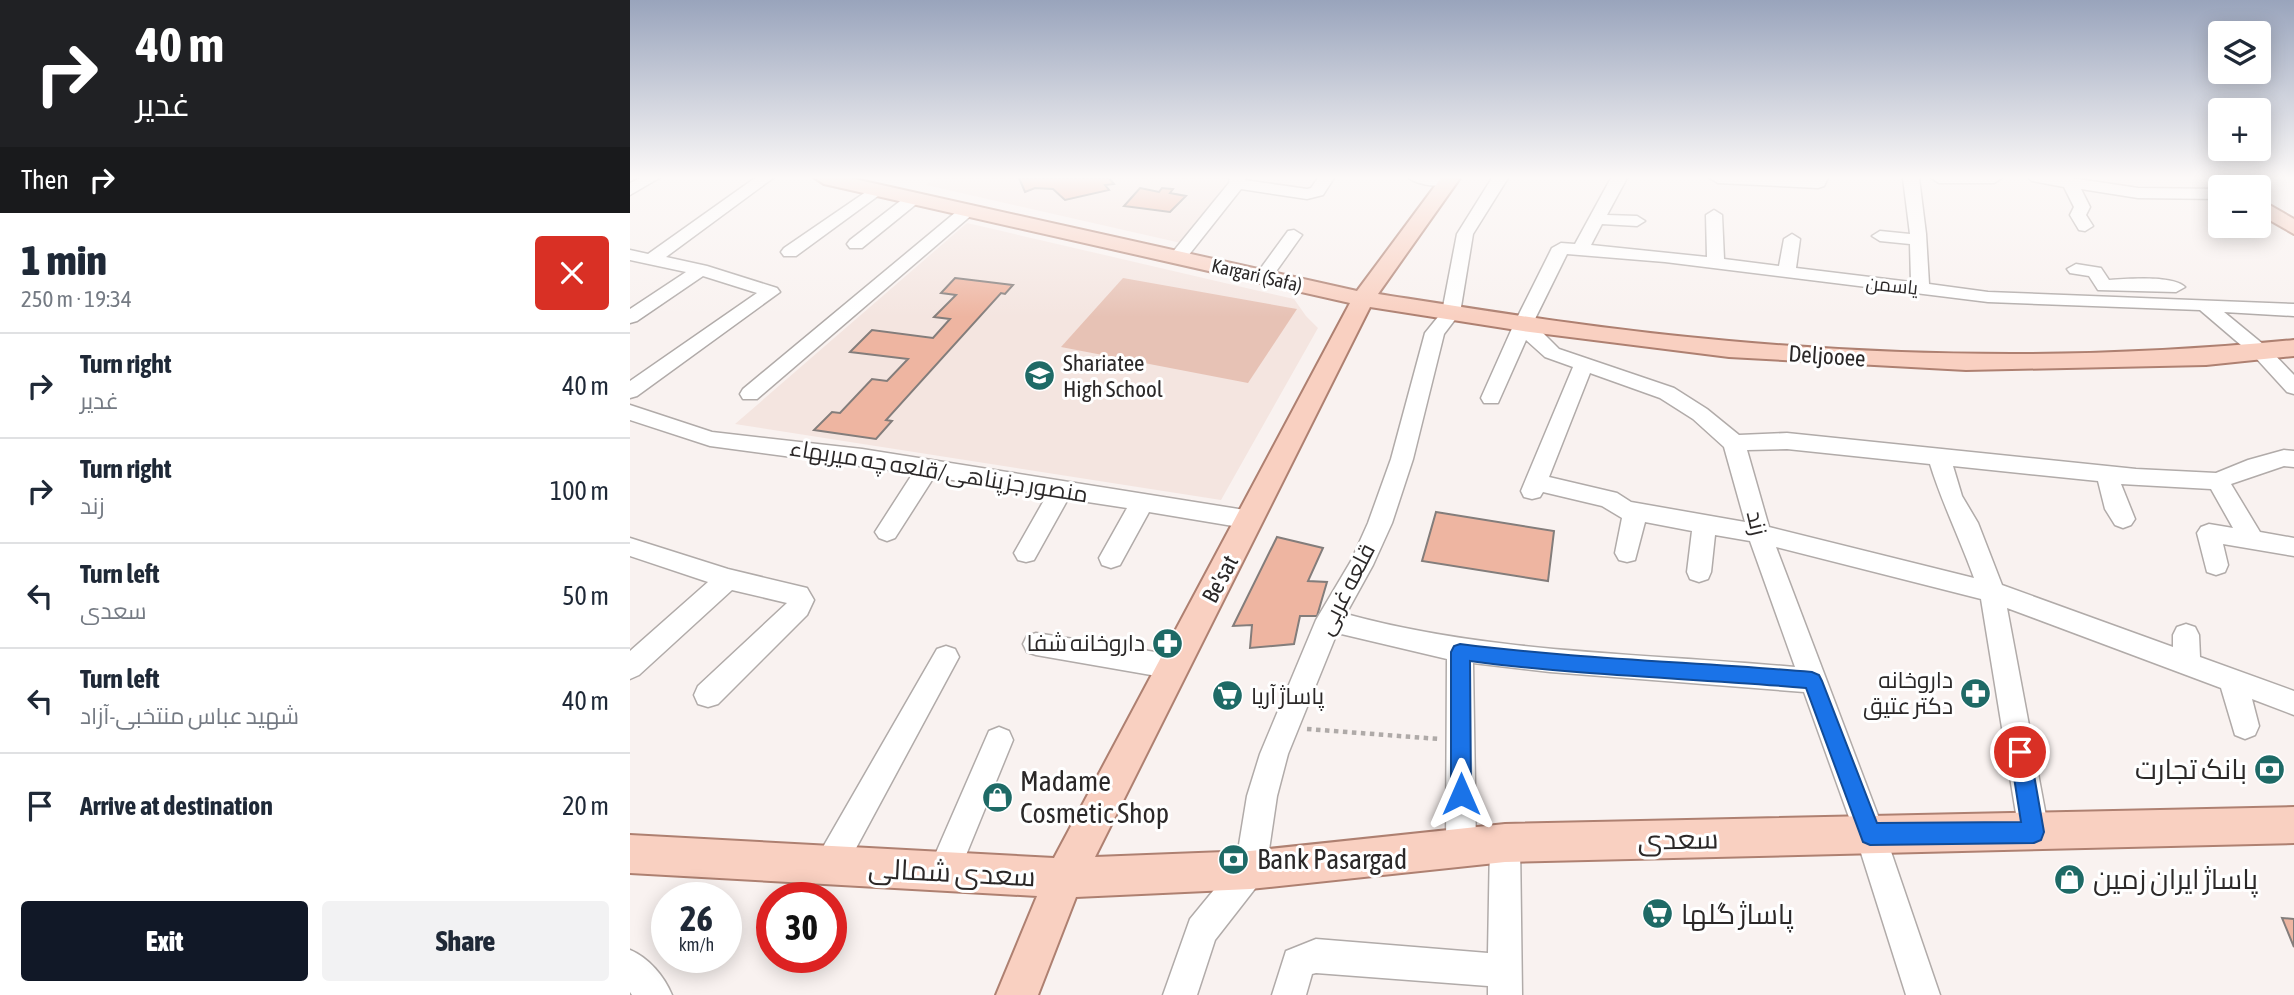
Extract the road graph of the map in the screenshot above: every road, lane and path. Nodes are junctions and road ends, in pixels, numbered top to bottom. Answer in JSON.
{"nodes":[{"id":1,"x":699,"y":224,"type":"edge"},
{"id":2,"x":821,"y":224,"type":"edge"},
{"id":3,"x":881,"y":224,"type":"edge"},
{"id":4,"x":951,"y":224,"type":"edge"},
{"id":5,"x":1032,"y":224,"type":"edge"},
{"id":6,"x":1204,"y":224,"type":"edge"},
{"id":7,"x":1417,"y":224,"type":"edge"},
{"id":8,"x":1471,"y":224,"type":"edge"},
{"id":9,"x":1594,"y":224,"type":"edge"},
{"id":10,"x":1714,"y":224,"type":"edge"},
{"id":11,"x":1917,"y":224,"type":"edge"},
{"id":12,"x":1294,"y":235,"type":"dead end"},
{"id":13,"x":1880,"y":236,"type":"dead end"},
{"id":14,"x":1792,"y":239,"type":"dead end"},
{"id":15,"x":1919,"y":240,"type":"junction"},
{"id":16,"x":856,"y":244,"type":"dead end"},
{"id":17,"x":1580,"y":250,"type":"junction"},
{"id":18,"x":790,"y":252,"type":"dead end"},
{"id":19,"x":630,"y":255,"type":"edge"},
{"id":20,"x":1178,"y":257,"type":"junction"},
{"id":21,"x":652,"y":258,"type":"junction"},
{"id":22,"x":1846,"y":258,"type":"dead end"},
{"id":23,"x":1716,"y":264,"type":"junction"},
{"id":24,"x":2126,"y":264,"type":"dead end"},
{"id":25,"x":2076,"y":269,"type":"dead end"},
{"id":26,"x":701,"y":270,"type":"junction"},
{"id":27,"x":1786,"y":273,"type":"junction"},
{"id":28,"x":1264,"y":276,"type":"junction"},
{"id":29,"x":1850,"y":281,"type":"junction"},
{"id":30,"x":2137,"y":284,"type":"junction"},
{"id":31,"x":2176,"y":287,"type":"dead end"},
{"id":32,"x":1920,"y":288,"type":"junction"},
{"id":33,"x":1363,"y":299,"type":"junction"},
{"id":34,"x":2157,"y":305,"type":"junction"},
{"id":35,"x":2205,"y":305,"type":"junction"},
{"id":36,"x":2294,"y":310,"type":"edge"},
{"id":37,"x":1451,"y":313,"type":"junction"},
{"id":38,"x":630,"y":317,"type":"edge"},
{"id":39,"x":1523,"y":324,"type":"junction"},
{"id":40,"x":2294,"y":348,"type":"edge"},
{"id":41,"x":2262,"y":353,"type":"junction"},
{"id":42,"x":1584,"y":364,"type":"junction"},
{"id":43,"x":2294,"y":387,"type":"edge"},
{"id":44,"x":630,"y":391,"type":"edge"},
{"id":45,"x":750,"y":394,"type":"dead end"},
{"id":46,"x":1491,"y":398,"type":"dead end"},
{"id":47,"x":630,"y":412,"type":"edge"},
{"id":48,"x":1734,"y":443,"type":"junction"},
{"id":49,"x":1939,"y":457,"type":"junction"},
{"id":50,"x":2294,"y":459,"type":"edge"},
{"id":51,"x":928,"y":468,"type":"junction"},
{"id":52,"x":2107,"y":474,"type":"junction"},
{"id":53,"x":2218,"y":481,"type":"junction"},
{"id":54,"x":1062,"y":489,"type":"junction"},
{"id":55,"x":1142,"y":503,"type":"junction"},
{"id":56,"x":1635,"y":512,"type":"junction"},
{"id":57,"x":2123,"y":519,"type":"dead end"},
{"id":58,"x":1251,"y":520,"type":"junction"},
{"id":59,"x":1704,"y":524,"type":"junction"},
{"id":60,"x":887,"y":532,"type":"dead end"},
{"id":61,"x":1759,"y":534,"type":"junction"},
{"id":62,"x":2252,"y":540,"type":"junction"},
{"id":63,"x":630,"y":547,"type":"edge"},
{"id":64,"x":2294,"y":547,"type":"edge"},
{"id":65,"x":1026,"y":553,"type":"dead end"},
{"id":66,"x":1627,"y":553,"type":"dead end"},
{"id":67,"x":1111,"y":558,"type":"dead end"},
{"id":68,"x":2216,"y":565,"type":"dead end"},
{"id":69,"x":1699,"y":572,"type":"dead end"},
{"id":70,"x":728,"y":579,"type":"junction"},
{"id":71,"x":1992,"y":592,"type":"junction"},
{"id":72,"x":1329,"y":620,"type":"junction"},
{"id":73,"x":2186,"y":635,"type":"dead end"},
{"id":74,"x":1036,"y":644,"type":"dead end"},
{"id":75,"x":1460,"y":652,"type":"junction"},
{"id":76,"x":946,"y":657,"type":"dead end"},
{"id":77,"x":2187,"y":664,"type":"junction"},
{"id":78,"x":630,"y":667,"type":"edge"},
{"id":79,"x":1174,"y":667,"type":"junction"},
{"id":80,"x":1812,"y":681,"type":"junction"},
{"id":81,"x":2233,"y":681,"type":"junction"},
{"id":82,"x":708,"y":695,"type":"dead end"},
{"id":83,"x":2294,"y":703,"type":"edge"},
{"id":84,"x":2245,"y":726,"type":"dead end"},
{"id":85,"x":1284,"y":728,"type":"junction"},
{"id":86,"x":999,"y":740,"type":"dead end"},
{"id":87,"x":1461,"y":741,"type":"junction"},
{"id":88,"x":2294,"y":825,"type":"edge"},
{"id":89,"x":2034,"y":832,"type":"junction"},
{"id":90,"x":1870,"y":834,"type":"junction"},
{"id":91,"x":1506,"y":843,"type":"junction"},
{"id":92,"x":1461,"y":847,"type":"junction"},
{"id":93,"x":630,"y":854,"type":"edge"},
{"id":94,"x":830,"y":865,"type":"junction"},
{"id":95,"x":1250,"y":870,"type":"junction"},
{"id":96,"x":944,"y":871,"type":"junction"},
{"id":97,"x":1064,"y":878,"type":"junction"},
{"id":98,"x":630,"y":967,"type":"edge"},
{"id":99,"x":1506,"y":983,"type":"edge"},
{"id":100,"x":655,"y":995,"type":"edge"},
{"id":101,"x":1017,"y":995,"type":"edge"},
{"id":102,"x":1180,"y":995,"type":"edge"},
{"id":103,"x":1289,"y":995,"type":"edge"},
{"id":104,"x":1923,"y":995,"type":"edge"}],
"edges":[{"from":1,"to":21,"type":"street"},
{"from":2,"to":18,"type":"street"},
{"from":3,"to":16,"type":"street"},
{"from":4,"to":45,"type":"street"},
{"from":5,"to":20,"type":"main road","name":"Kargari (Safa)"},
{"from":6,"to":20,"type":"street"},
{"from":7,"to":33,"type":"main road","name":"Be'sat"},
{"from":8,"to":37,"type":"street"},
{"from":9,"to":17,"type":"street"},
{"from":10,"to":23,"type":"street"},
{"from":11,"to":15,"type":"street"},
{"from":12,"to":28,"type":"street"},
{"from":13,"to":15,"type":"street"},
{"from":14,"to":27,"type":"street"},
{"from":15,"to":32,"type":"street"},
{"from":17,"to":23,"type":"street","name":"یاسمن"},
{"from":17,"to":39,"type":"street"},
{"from":19,"to":21,"type":"street"},
{"from":20,"to":28,"type":"main road","name":"Kargari (Safa)"},
{"from":21,"to":26,"type":"street"},
{"from":22,"to":29,"type":"street"},
{"from":23,"to":27,"type":"street","name":"یاسمن"},
{"from":24,"to":30,"type":"street"},
{"from":25,"to":30,"type":"street"},
{"from":26,"to":38,"type":"street"},
{"from":26,"to":44,"type":"street"},
{"from":27,"to":29,"type":"street","name":"یاسمن"},
{"from":28,"to":33,"type":"main road","name":"Kargari (Safa)"},
{"from":29,"to":32,"type":"street","name":"یاسمن"},
{"from":30,"to":31,"type":"street"},
{"from":30,"to":34,"type":"street"},
{"from":32,"to":34,"type":"street","name":"یاسمن"},
{"from":33,"to":37,"type":"main road","name":"Deljooee"},
{"from":33,"to":58,"type":"main road","name":"Be'sat"},
{"from":34,"to":35,"type":"street","name":"یاسمن"},
{"from":35,"to":36,"type":"street","name":"یاسمن"},
{"from":35,"to":41,"type":"street"},
{"from":37,"to":39,"type":"main road","name":"Deljooee"},
{"from":37,"to":72,"type":"street","name":"قلعه غربی"},
{"from":39,"to":41,"type":"main road","name":"Deljooee"},
{"from":39,"to":42,"type":"street"},
{"from":39,"to":46,"type":"street"},
{"from":40,"to":41,"type":"main road","name":"Deljooee"},
{"from":41,"to":43,"type":"street"},
{"from":42,"to":48,"type":"street"},
{"from":42,"to":56,"type":"street"},
{"from":47,"to":51,"type":"street","name":"منصور جزپناهی/قلعه چه میربهاء"},
{"from":48,"to":49,"type":"street"},
{"from":48,"to":61,"type":"street","name":"زند"},
{"from":49,"to":52,"type":"street"},
{"from":49,"to":71,"type":"street"},
{"from":50,"to":53,"type":"street"},
{"from":51,"to":54,"type":"street","name":"منصور جزپناهی/قلعه چه میربهاء"},
{"from":51,"to":60,"type":"street"},
{"from":52,"to":53,"type":"street"},
{"from":52,"to":57,"type":"street"},
{"from":53,"to":62,"type":"street"},
{"from":54,"to":55,"type":"street","name":"منصور جزپناهی/قلعه چه میربهاء"},
{"from":54,"to":65,"type":"street"},
{"from":55,"to":58,"type":"street","name":"منصور جزپناهی/قلعه چه میربهاء"},
{"from":55,"to":67,"type":"street"},
{"from":56,"to":59,"type":"street"},
{"from":56,"to":66,"type":"street"},
{"from":58,"to":79,"type":"main road","name":"Be'sat"},
{"from":59,"to":61,"type":"street"},
{"from":59,"to":69,"type":"street"},
{"from":61,"to":71,"type":"street"},
{"from":61,"to":80,"type":"street","name":"زند"},
{"from":62,"to":64,"type":"street"},
{"from":62,"to":68,"type":"street"},
{"from":63,"to":70,"type":"street"},
{"from":70,"to":78,"type":"street"},
{"from":70,"to":82,"type":"street"},
{"from":71,"to":77,"type":"street"},
{"from":71,"to":89,"type":"street"},
{"from":72,"to":75,"type":"street"},
{"from":72,"to":85,"type":"street","name":"قلعه غربی"},
{"from":73,"to":77,"type":"street"},
{"from":74,"to":79,"type":"street"},
{"from":75,"to":80,"type":"street"},
{"from":75,"to":87,"type":"street"},
{"from":76,"to":94,"type":"street"},
{"from":77,"to":81,"type":"street"},
{"from":79,"to":97,"type":"main road","name":"Be'sat"},
{"from":80,"to":90,"type":"street","name":"زند"},
{"from":81,"to":83,"type":"street"},
{"from":81,"to":84,"type":"street"},
{"from":85,"to":87,"type":"path"},
{"from":85,"to":95,"type":"street","name":"قلعه غربی"},
{"from":86,"to":96,"type":"street"},
{"from":87,"to":92,"type":"street"},
{"from":88,"to":89,"type":"main road","name":"سعدی"},
{"from":89,"to":90,"type":"main road","name":"سعدی"},
{"from":90,"to":91,"type":"main road","name":"سعدی"},
{"from":90,"to":104,"type":"street","name":"زند"},
{"from":91,"to":92,"type":"main road","name":"سعدی"},
{"from":91,"to":99,"type":"street"},
{"from":92,"to":95,"type":"main road","name":"سعدی"},
{"from":93,"to":94,"type":"main road","name":"سعدی شمالی"},
{"from":94,"to":96,"type":"main road","name":"سعدی شمالی"},
{"from":95,"to":97,"type":"main road","name":"سعدی"},
{"from":95,"to":102,"type":"street"},
{"from":96,"to":97,"type":"main road","name":"سعدی شمالی"},
{"from":97,"to":101,"type":"main road","name":"Be'sat"},
{"from":98,"to":100,"type":"street"},
{"from":99,"to":103,"type":"street"}]}
